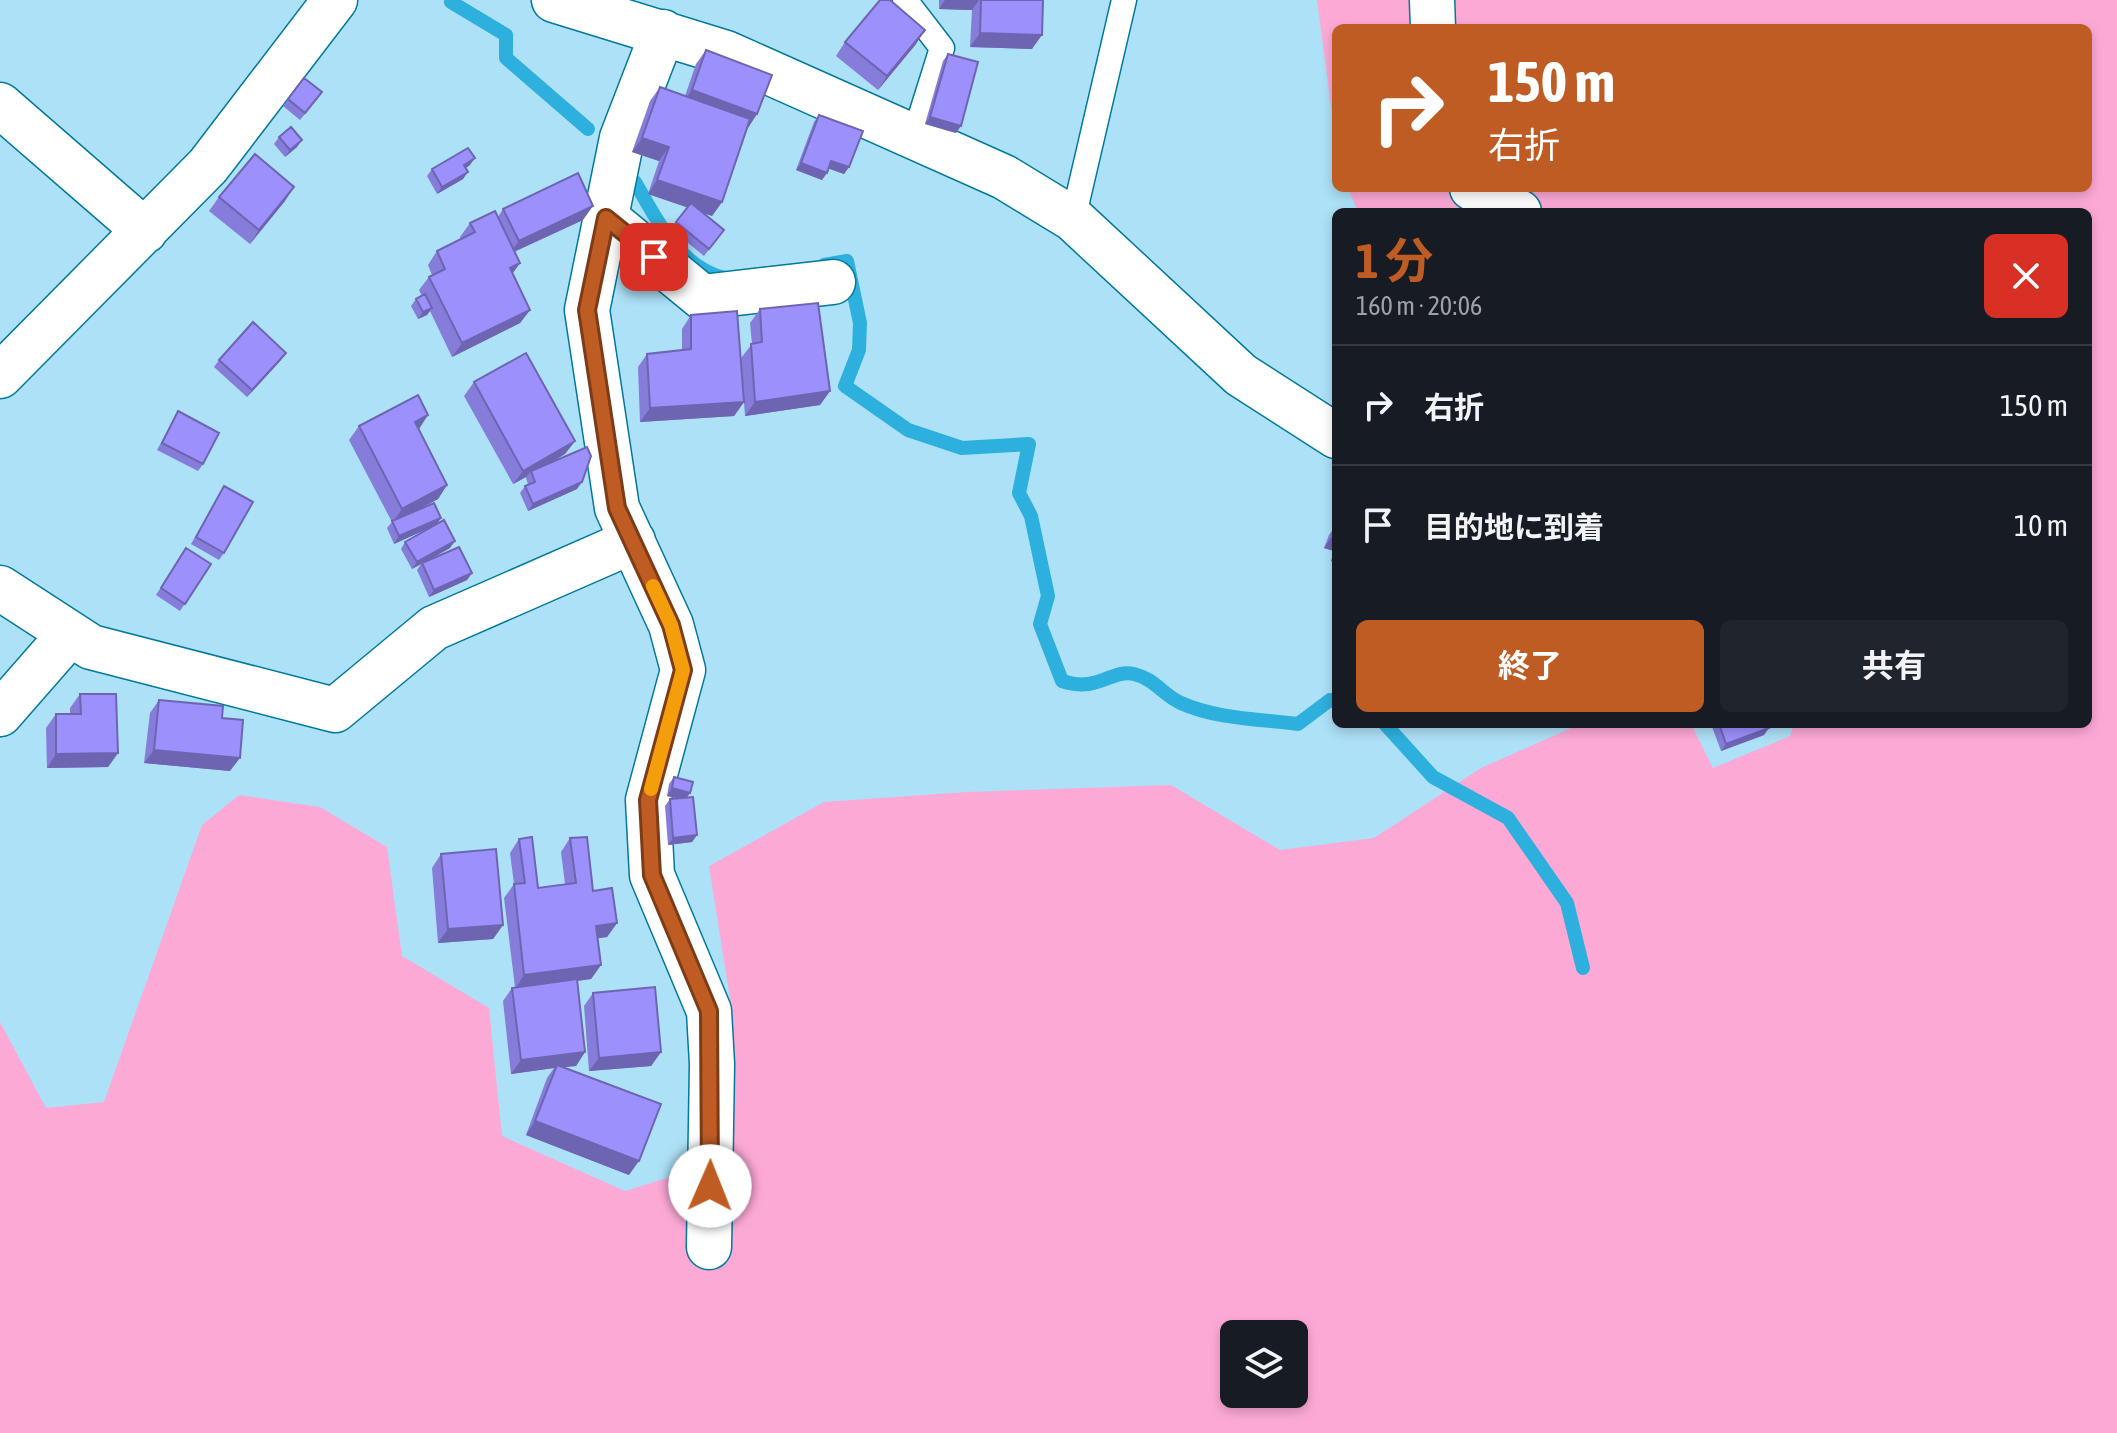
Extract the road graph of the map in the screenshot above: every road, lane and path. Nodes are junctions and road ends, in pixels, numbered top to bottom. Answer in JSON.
{"nodes":[{"id":1,"x":335,"y":0,"type":"edge"},
{"id":2,"x":554,"y":0,"type":"edge"},
{"id":3,"x":905,"y":0,"type":"edge"},
{"id":4,"x":1124,"y":0,"type":"edge"},
{"id":5,"x":1432,"y":0,"type":"edge"},
{"id":6,"x":1433,"y":24,"type":"edge"},
{"id":7,"x":663,"y":32,"type":"junction"},
{"id":8,"x":0,"y":105,"type":"edge"},
{"id":9,"x":914,"y":137,"type":"junction"},
{"id":10,"x":1480,"y":192,"type":"edge"},
{"id":11,"x":1511,"y":208,"type":"edge"},
{"id":12,"x":606,"y":218,"type":"junction"},
{"id":13,"x":1073,"y":219,"type":"junction"},
{"id":14,"x":145,"y":231,"type":"junction"},
{"id":15,"x":833,"y":282,"type":"dead end"},
{"id":16,"x":0,"y":376,"type":"edge"},
{"id":17,"x":1332,"y":433,"type":"edge"},
{"id":18,"x":633,"y":541,"type":"junction"},
{"id":19,"x":0,"y":588,"type":"edge"},
{"id":20,"x":70,"y":634,"type":"junction"},
{"id":21,"x":0,"y":714,"type":"edge"},
{"id":22,"x":709,"y":1247,"type":"dead end"}],
"edges":[{"from":1,"to":14,"type":"street"},
{"from":2,"to":7,"type":"street"},
{"from":3,"to":9,"type":"lane"},
{"from":4,"to":13,"type":"lane"},
{"from":5,"to":6,"type":"street"},
{"from":7,"to":9,"type":"street"},
{"from":7,"to":12,"type":"street"},
{"from":8,"to":14,"type":"street"},
{"from":9,"to":13,"type":"street"},
{"from":10,"to":11,"type":"street"},
{"from":12,"to":15,"type":"street"},
{"from":12,"to":18,"type":"street"},
{"from":13,"to":17,"type":"street"},
{"from":14,"to":16,"type":"street"},
{"from":18,"to":20,"type":"street"},
{"from":18,"to":22,"type":"street"},
{"from":19,"to":20,"type":"street"},
{"from":20,"to":21,"type":"street"}]}
